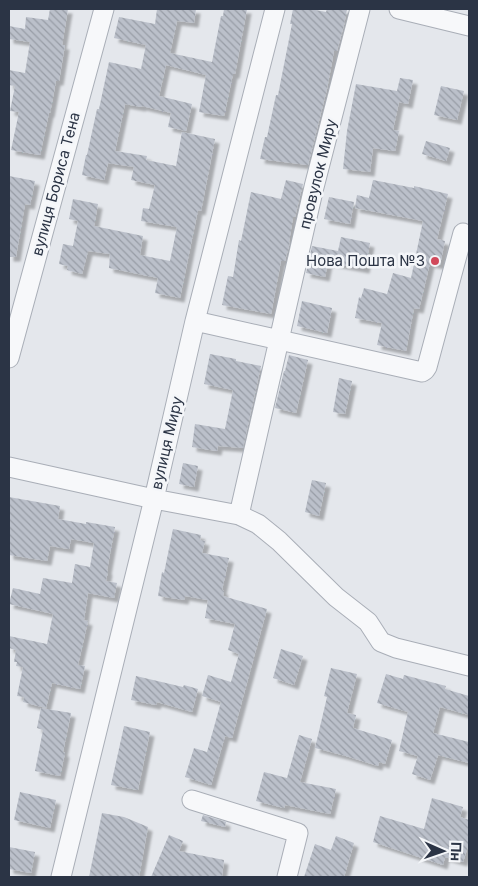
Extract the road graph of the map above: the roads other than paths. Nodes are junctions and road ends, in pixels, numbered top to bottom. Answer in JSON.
{"nodes":[{"id":1,"x":104,"y":9,"type":"edge"},
{"id":2,"x":275,"y":9,"type":"edge"},
{"id":3,"x":360,"y":9,"type":"edge"},
{"id":4,"x":399,"y":9,"type":"edge"},
{"id":5,"x":462,"y":19,"type":"edge"},
{"id":6,"x":463,"y":234,"type":"dead end"},
{"id":7,"x":194,"y":321,"type":"junction"},
{"id":8,"x":279,"y":340,"type":"junction"},
{"id":9,"x":9,"y":358,"type":"edge"},
{"id":10,"x":9,"y":467,"type":"edge"},
{"id":11,"x":154,"y":499,"type":"junction"},
{"id":12,"x":239,"y":515,"type":"junction"},
{"id":13,"x":469,"y":666,"type":"edge"},
{"id":14,"x":192,"y":800,"type":"dead end"},
{"id":15,"x":61,"y":877,"type":"edge"},
{"id":16,"x":287,"y":877,"type":"edge"}],
"edges":[{"from":1,"to":9,"type":"street","name":"вулиця Бориса Тена"},
{"from":2,"to":7,"type":"street","name":"вулиця Миру"},
{"from":3,"to":8,"type":"street","name":"провулок Миру"},
{"from":4,"to":5,"type":"street"},
{"from":6,"to":8,"type":"street"},
{"from":7,"to":8,"type":"street"},
{"from":7,"to":11,"type":"street","name":"вулиця Миру"},
{"from":8,"to":12,"type":"street","name":"провулок Миру"},
{"from":10,"to":11,"type":"street"},
{"from":11,"to":12,"type":"street"},
{"from":11,"to":15,"type":"street","name":"вулиця Миру"},
{"from":12,"to":13,"type":"street"},
{"from":14,"to":16,"type":"street"}]}
